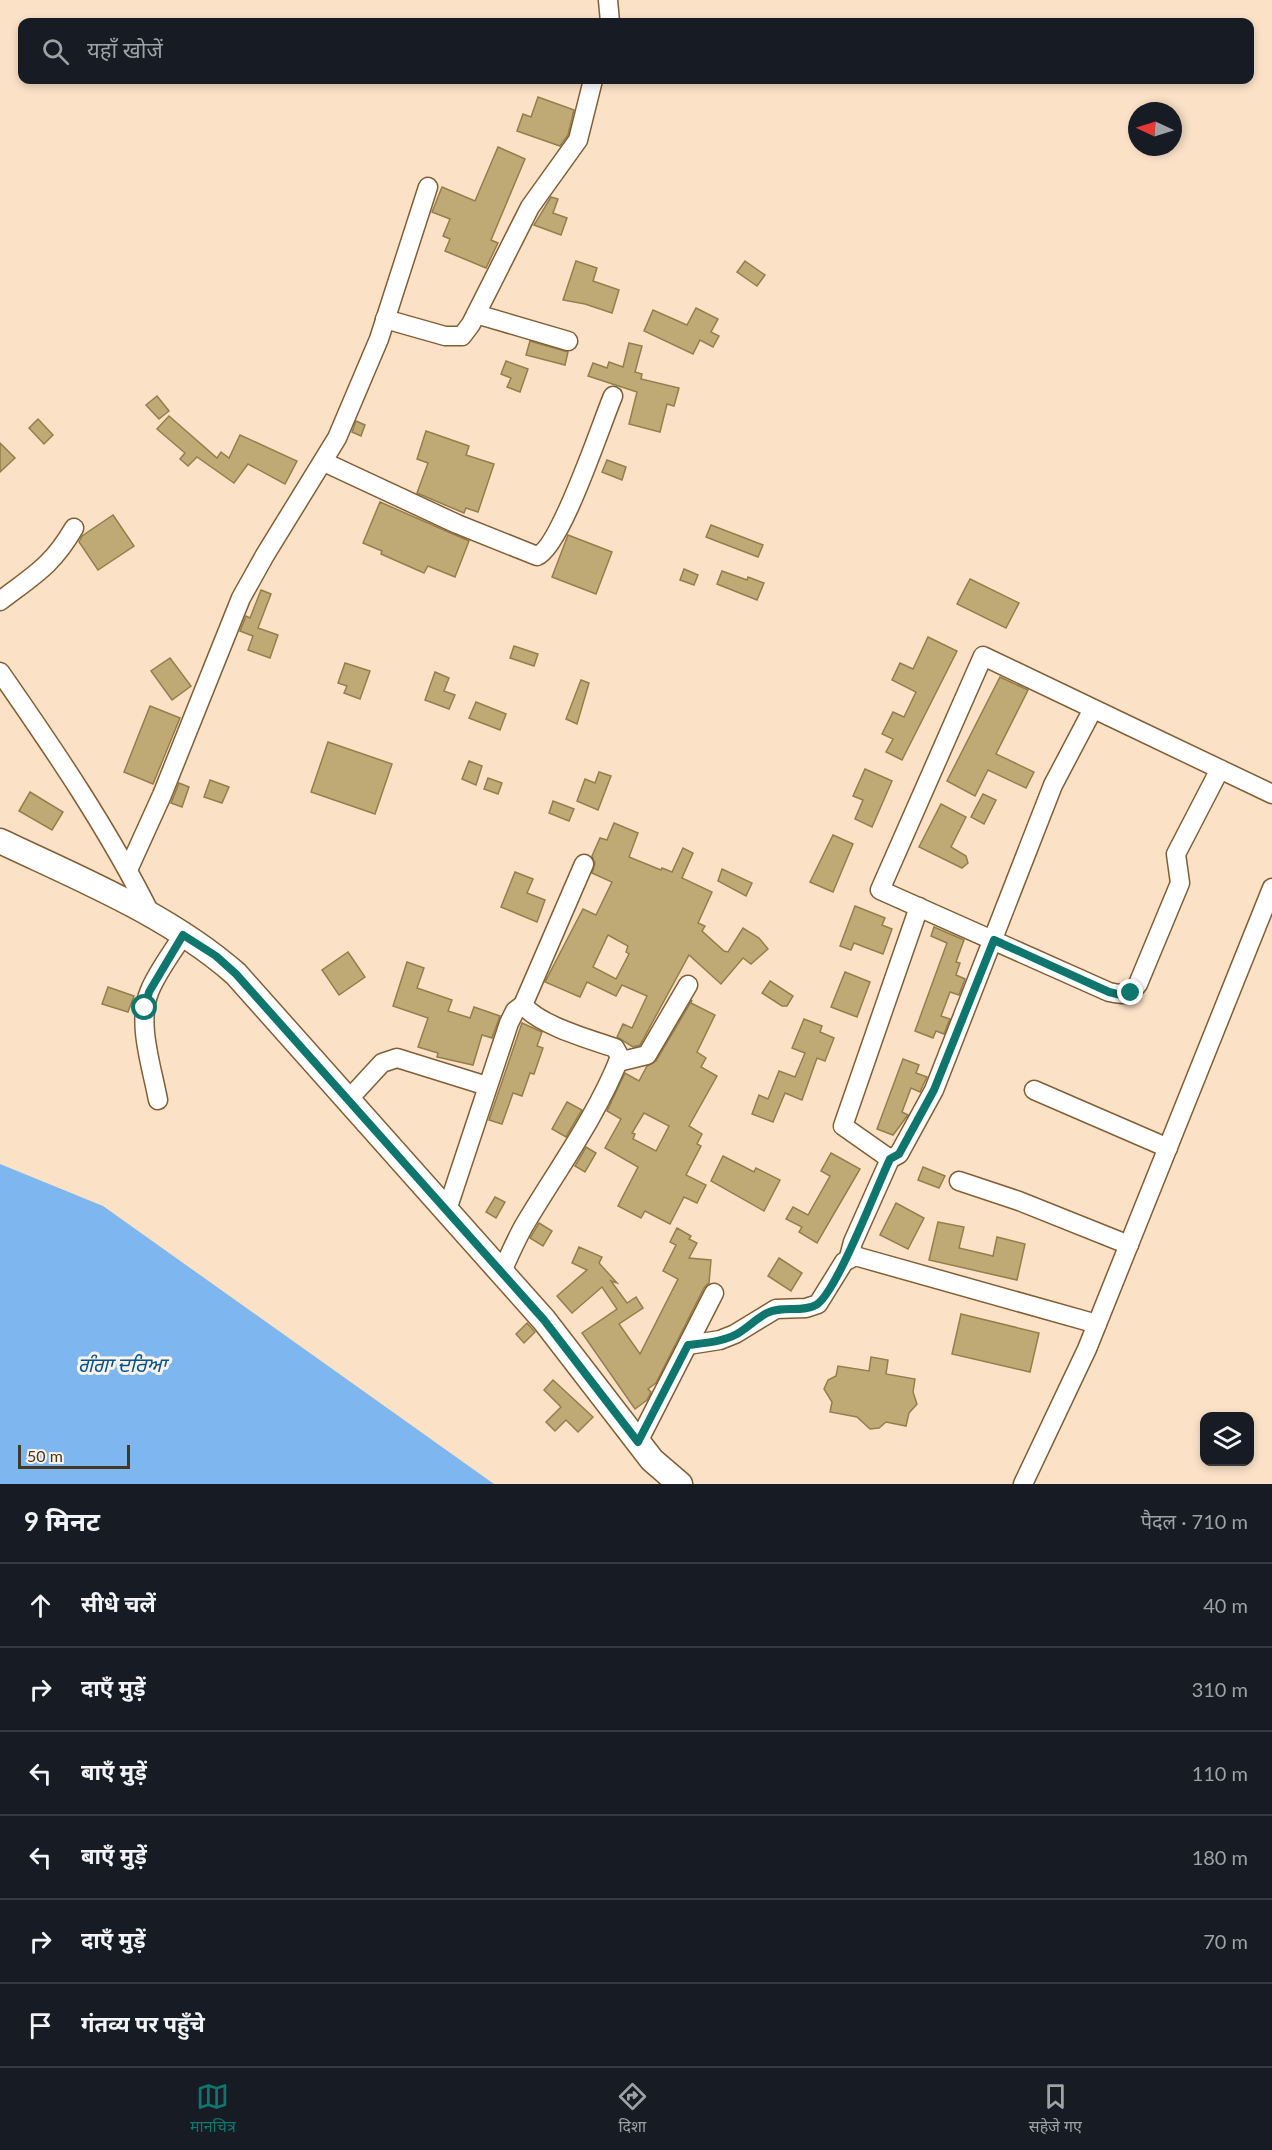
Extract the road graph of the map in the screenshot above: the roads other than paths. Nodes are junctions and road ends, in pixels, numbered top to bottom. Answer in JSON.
{"nodes":[{"id":1,"x":608,"y":0,"type":"edge"},
{"id":2,"x":610,"y":18,"type":"edge"},
{"id":3,"x":593,"y":84,"type":"edge"},
{"id":4,"x":428,"y":187,"type":"dead end"},
{"id":5,"x":476,"y":314,"type":"junction"},
{"id":6,"x":385,"y":319,"type":"junction"},
{"id":7,"x":568,"y":341,"type":"dead end"},
{"id":8,"x":612,"y":396,"type":"dead end"},
{"id":9,"x":324,"y":462,"type":"junction"},
{"id":10,"x":74,"y":528,"type":"dead end"},
{"id":11,"x":0,"y":601,"type":"edge"},
{"id":12,"x":0,"y":672,"type":"edge"},
{"id":13,"x":1093,"y":709,"type":"junction"},
{"id":14,"x":1220,"y":769,"type":"junction"},
{"id":15,"x":1272,"y":794,"type":"edge"},
{"id":16,"x":0,"y":841,"type":"edge"},
{"id":17,"x":584,"y":864,"type":"dead end"},
{"id":18,"x":128,"y":870,"type":"junction"},
{"id":19,"x":1272,"y":888,"type":"edge"},
{"id":20,"x":919,"y":907,"type":"junction"},
{"id":21,"x":153,"y":918,"type":"junction"},
{"id":22,"x":183,"y":935,"type":"junction"},
{"id":23,"x":994,"y":940,"type":"junction"},
{"id":24,"x":688,"y":985,"type":"dead end"},
{"id":25,"x":524,"y":1005,"type":"junction"},
{"id":26,"x":618,"y":1062,"type":"junction"},
{"id":27,"x":488,"y":1086,"type":"junction"},
{"id":28,"x":1034,"y":1089,"type":"dead end"},
{"id":29,"x":158,"y":1100,"type":"dead end"},
{"id":30,"x":347,"y":1101,"type":"junction"},
{"id":31,"x":1168,"y":1148,"type":"junction"},
{"id":32,"x":890,"y":1159,"type":"junction"},
{"id":33,"x":959,"y":1181,"type":"dead end"},
{"id":34,"x":447,"y":1210,"type":"junction"},
{"id":35,"x":1129,"y":1245,"type":"junction"},
{"id":36,"x":849,"y":1257,"type":"junction"},
{"id":37,"x":501,"y":1273,"type":"junction"},
{"id":38,"x":714,"y":1293,"type":"dead end"},
{"id":39,"x":1097,"y":1324,"type":"junction"},
{"id":40,"x":688,"y":1345,"type":"junction"},
{"id":41,"x":638,"y":1442,"type":"junction"},
{"id":42,"x":680,"y":1484,"type":"edge"},
{"id":43,"x":1023,"y":1484,"type":"edge"}],
"edges":[{"from":1,"to":2,"type":"street"},
{"from":3,"to":5,"type":"street"},
{"from":4,"to":6,"type":"street"},
{"from":5,"to":6,"type":"street"},
{"from":5,"to":7,"type":"street"},
{"from":6,"to":9,"type":"street"},
{"from":8,"to":9,"type":"street"},
{"from":9,"to":18,"type":"street"},
{"from":10,"to":11,"type":"street"},
{"from":12,"to":18,"type":"street"},
{"from":13,"to":14,"type":"street"},
{"from":13,"to":20,"type":"street"},
{"from":13,"to":23,"type":"street"},
{"from":14,"to":15,"type":"street"},
{"from":14,"to":23,"type":"street"},
{"from":16,"to":21,"type":"main road"},
{"from":17,"to":25,"type":"street"},
{"from":18,"to":21,"type":"street"},
{"from":19,"to":31,"type":"street"},
{"from":20,"to":23,"type":"street"},
{"from":20,"to":32,"type":"street"},
{"from":21,"to":22,"type":"main road"},
{"from":22,"to":29,"type":"street"},
{"from":22,"to":30,"type":"main road"},
{"from":23,"to":32,"type":"street"},
{"from":24,"to":26,"type":"street"},
{"from":25,"to":26,"type":"street"},
{"from":25,"to":27,"type":"street"},
{"from":26,"to":37,"type":"street"},
{"from":27,"to":30,"type":"street"},
{"from":27,"to":34,"type":"street"},
{"from":28,"to":31,"type":"street"},
{"from":30,"to":34,"type":"main road"},
{"from":31,"to":35,"type":"street"},
{"from":32,"to":36,"type":"street"},
{"from":33,"to":35,"type":"street"},
{"from":34,"to":37,"type":"main road"},
{"from":35,"to":39,"type":"street"},
{"from":36,"to":39,"type":"street"},
{"from":36,"to":40,"type":"street"},
{"from":37,"to":41,"type":"main road"},
{"from":38,"to":40,"type":"street"},
{"from":39,"to":43,"type":"street"},
{"from":40,"to":41,"type":"street"},
{"from":41,"to":42,"type":"main road"}]}
